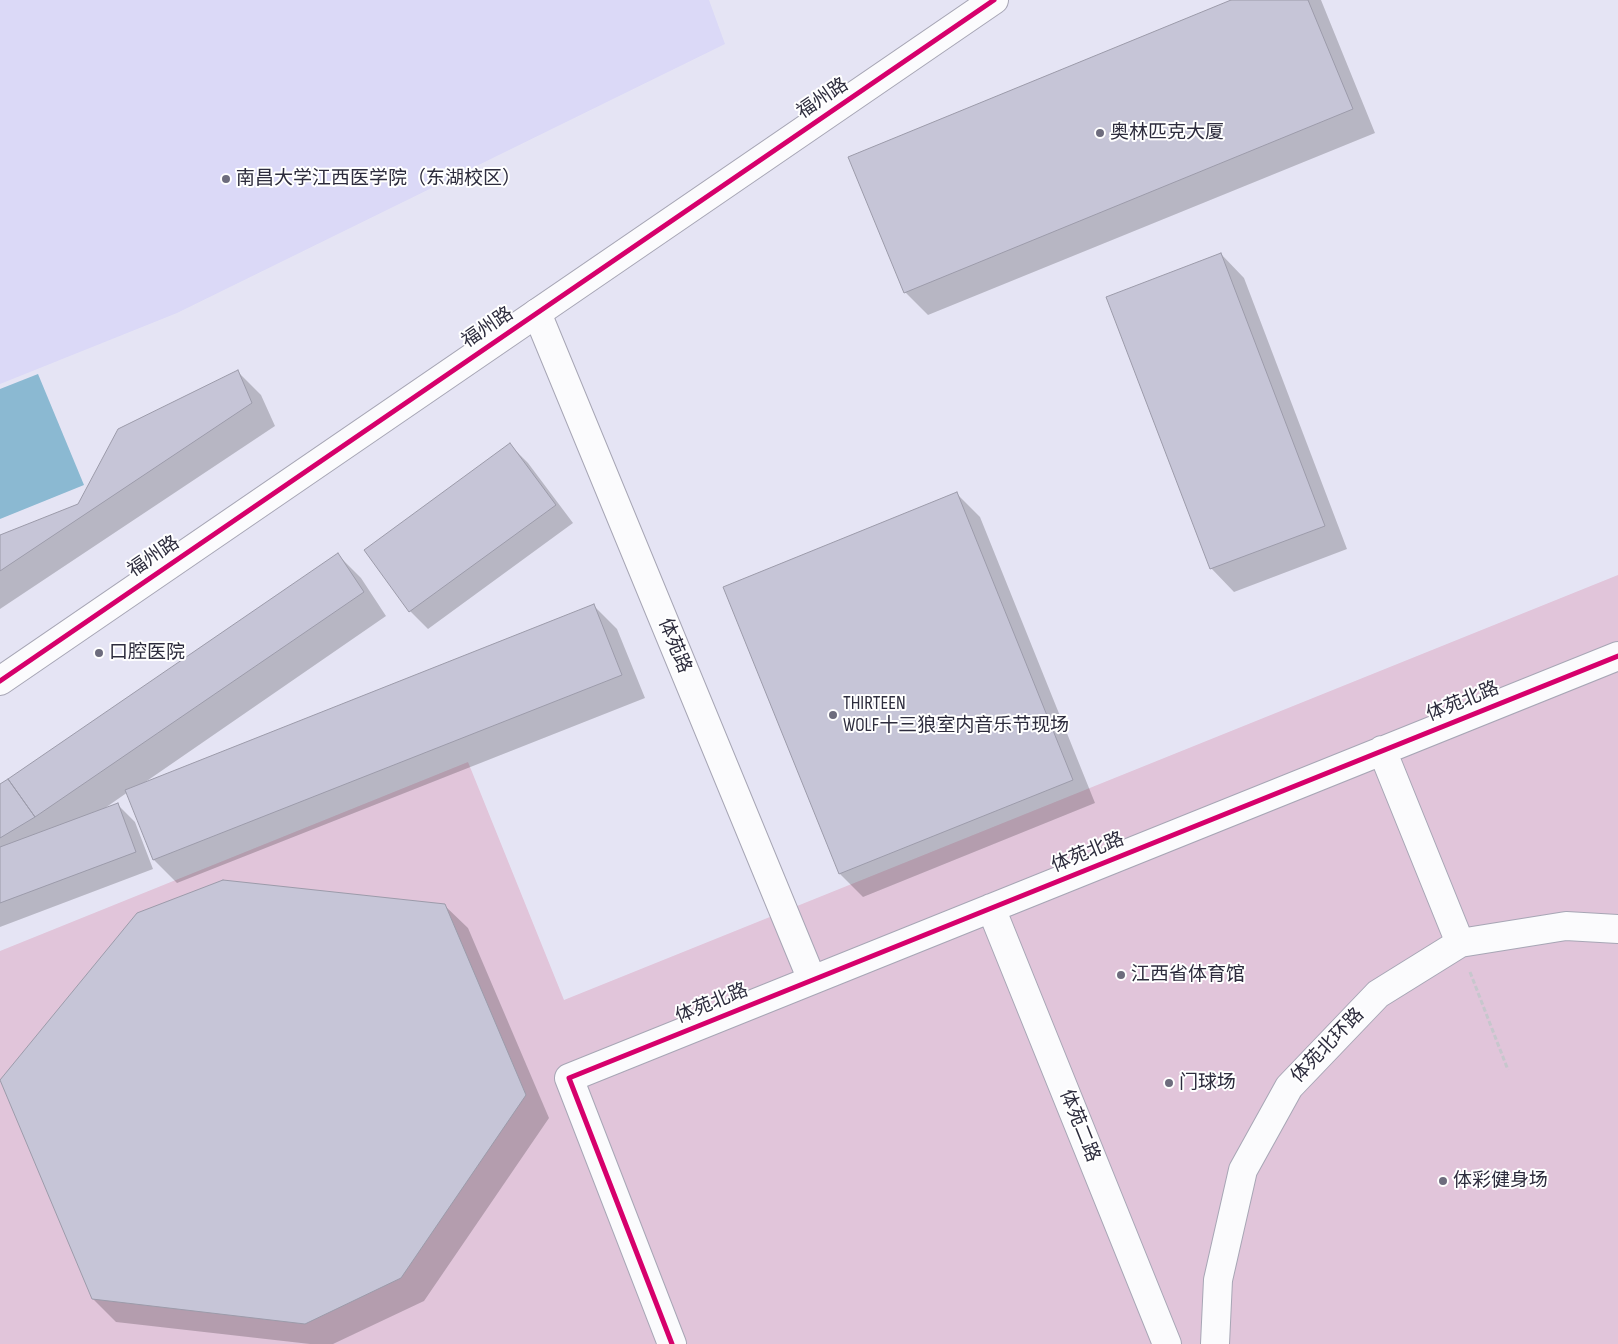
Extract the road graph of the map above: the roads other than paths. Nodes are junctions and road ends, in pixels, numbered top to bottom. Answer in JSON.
{"nodes":[{"id":1,"x":994,"y":0,"type":"edge"},
{"id":2,"x":537,"y":313,"type":"junction"},
{"id":3,"x":1618,"y":656,"type":"edge"},
{"id":4,"x":0,"y":681,"type":"edge"},
{"id":5,"x":1382,"y":750,"type":"junction"},
{"id":6,"x":991,"y":908,"type":"junction"},
{"id":7,"x":1618,"y":929,"type":"edge"},
{"id":8,"x":1460,"y":943,"type":"junction"},
{"id":9,"x":812,"y":980,"type":"junction"},
{"id":10,"x":672,"y":1344,"type":"edge"},
{"id":11,"x":1167,"y":1344,"type":"edge"},
{"id":12,"x":1215,"y":1344,"type":"edge"}],
"edges":[{"from":1,"to":2,"type":"street","name":"福州路"},
{"from":2,"to":4,"type":"street","name":"福州路"},
{"from":2,"to":9,"type":"street","name":"体苑路"},
{"from":3,"to":5,"type":"street","name":"体苑北路"},
{"from":5,"to":6,"type":"street","name":"体苑北路"},
{"from":5,"to":8,"type":"street"},
{"from":6,"to":9,"type":"street","name":"体苑北路"},
{"from":6,"to":11,"type":"street","name":"体苑二路"},
{"from":7,"to":8,"type":"street","name":"体苑北环路"},
{"from":8,"to":12,"type":"street","name":"体苑北环路"},
{"from":9,"to":10,"type":"street","name":"体苑北路"}]}
